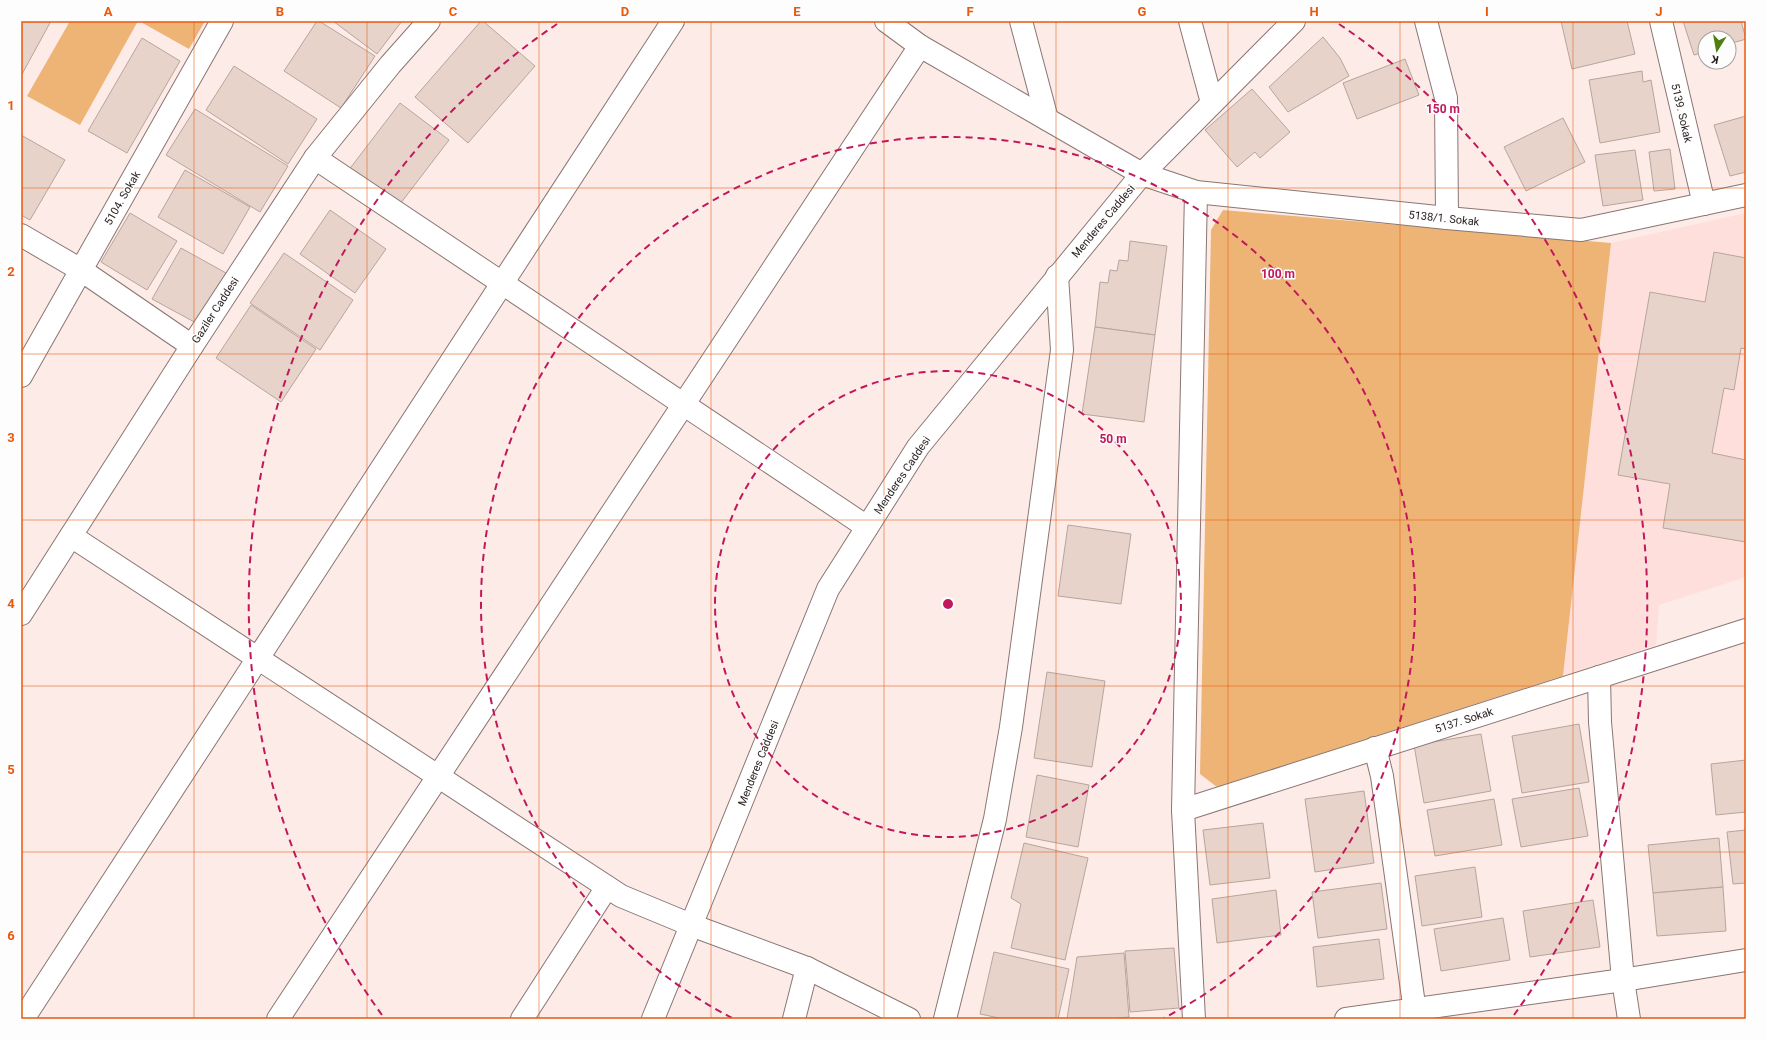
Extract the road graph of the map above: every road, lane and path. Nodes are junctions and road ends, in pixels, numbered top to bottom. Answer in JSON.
{"nodes":[{"id":1,"x":222,"y":21,"type":"edge"},
{"id":2,"x":429,"y":21,"type":"edge"},
{"id":3,"x":673,"y":21,"type":"edge"},
{"id":4,"x":886,"y":21,"type":"edge"},
{"id":5,"x":1021,"y":21,"type":"edge"},
{"id":6,"x":1190,"y":21,"type":"edge"},
{"id":7,"x":1294,"y":21,"type":"edge"},
{"id":8,"x":1426,"y":21,"type":"edge"},
{"id":9,"x":1661,"y":21,"type":"edge"},
{"id":10,"x":920,"y":46,"type":"junction"},
{"id":11,"x":1212,"y":103,"type":"junction"},
{"id":12,"x":1047,"y":119,"type":"junction"},
{"id":13,"x":315,"y":158,"type":"junction"},
{"id":14,"x":1142,"y":174,"type":"junction"},
{"id":15,"x":1196,"y":192,"type":"junction"},
{"id":16,"x":1746,"y":195,"type":"edge"},
{"id":17,"x":1704,"y":204,"type":"junction"},
{"id":18,"x":1447,"y":218,"type":"junction"},
{"id":19,"x":21,"y":235,"type":"edge"},
{"id":20,"x":81,"y":270,"type":"junction"},
{"id":21,"x":1057,"y":276,"type":"junction"},
{"id":22,"x":502,"y":283,"type":"junction"},
{"id":23,"x":192,"y":346,"type":"junction"},
{"id":24,"x":21,"y":376,"type":"edge"},
{"id":25,"x":684,"y":405,"type":"junction"},
{"id":26,"x":867,"y":527,"type":"junction"},
{"id":27,"x":71,"y":536,"type":"junction"},
{"id":28,"x":21,"y":614,"type":"edge"},
{"id":29,"x":1746,"y":630,"type":"edge"},
{"id":30,"x":258,"y":658,"type":"junction"},
{"id":31,"x":1599,"y":677,"type":"junction"},
{"id":32,"x":1375,"y":748,"type":"junction"},
{"id":33,"x":438,"y":776,"type":"junction"},
{"id":34,"x":1183,"y":810,"type":"junction"},
{"id":35,"x":607,"y":887,"type":"junction"},
{"id":36,"x":692,"y":925,"type":"junction"},
{"id":37,"x":1746,"y":960,"type":"edge"},
{"id":38,"x":807,"y":968,"type":"junction"},
{"id":39,"x":1623,"y":980,"type":"junction"},
{"id":40,"x":1416,"y":1014,"type":"edge"},
{"id":41,"x":22,"y":1019,"type":"edge"},
{"id":42,"x":278,"y":1019,"type":"edge"},
{"id":43,"x":522,"y":1019,"type":"edge"},
{"id":44,"x":653,"y":1019,"type":"edge"},
{"id":45,"x":794,"y":1019,"type":"edge"},
{"id":46,"x":909,"y":1019,"type":"edge"},
{"id":47,"x":945,"y":1019,"type":"edge"},
{"id":48,"x":1194,"y":1019,"type":"edge"},
{"id":49,"x":1346,"y":1019,"type":"edge"},
{"id":50,"x":1629,"y":1019,"type":"edge"}],
"edges":[{"from":1,"to":20,"type":"street","name":"5104. Sokak"},
{"from":2,"to":13,"type":"street","name":"Gaziler Caddesi"},
{"from":3,"to":22,"type":"street"},
{"from":4,"to":10,"type":"street","name":"5138/1. Sokak"},
{"from":5,"to":12,"type":"street"},
{"from":6,"to":11,"type":"street"},
{"from":7,"to":11,"type":"street","name":"Menderes Caddesi"},
{"from":8,"to":18,"type":"street"},
{"from":9,"to":17,"type":"street","name":"5139. Sokak"},
{"from":10,"to":12,"type":"street","name":"5138/1. Sokak"},
{"from":10,"to":25,"type":"street"},
{"from":11,"to":14,"type":"street","name":"Menderes Caddesi"},
{"from":12,"to":14,"type":"street","name":"5138/1. Sokak"},
{"from":13,"to":22,"type":"street"},
{"from":13,"to":23,"type":"street","name":"Gaziler Caddesi"},
{"from":14,"to":15,"type":"street","name":"5138/1. Sokak"},
{"from":14,"to":21,"type":"street","name":"Menderes Caddesi"},
{"from":15,"to":18,"type":"street","name":"5138/1. Sokak"},
{"from":15,"to":34,"type":"street"},
{"from":16,"to":17,"type":"street","name":"5138/1. Sokak"},
{"from":17,"to":18,"type":"street","name":"5138/1. Sokak"},
{"from":19,"to":20,"type":"street"},
{"from":20,"to":23,"type":"street"},
{"from":20,"to":24,"type":"street","name":"5104. Sokak"},
{"from":21,"to":26,"type":"street","name":"Menderes Caddesi"},
{"from":21,"to":47,"type":"street"},
{"from":22,"to":25,"type":"street"},
{"from":22,"to":30,"type":"street"},
{"from":23,"to":27,"type":"street","name":"Gaziler Caddesi"},
{"from":25,"to":26,"type":"street"},
{"from":25,"to":33,"type":"street"},
{"from":26,"to":36,"type":"street","name":"Menderes Caddesi"},
{"from":27,"to":28,"type":"street","name":"Gaziler Caddesi"},
{"from":27,"to":30,"type":"street"},
{"from":29,"to":31,"type":"street","name":"5137. Sokak"},
{"from":30,"to":33,"type":"street"},
{"from":30,"to":41,"type":"street"},
{"from":31,"to":32,"type":"street","name":"5137. Sokak"},
{"from":31,"to":39,"type":"street"},
{"from":32,"to":34,"type":"street","name":"5137. Sokak"},
{"from":32,"to":40,"type":"street"},
{"from":33,"to":35,"type":"street"},
{"from":33,"to":42,"type":"street"},
{"from":34,"to":48,"type":"street"},
{"from":35,"to":36,"type":"street"},
{"from":35,"to":43,"type":"street"},
{"from":36,"to":38,"type":"street"},
{"from":36,"to":44,"type":"street","name":"Menderes Caddesi"},
{"from":37,"to":39,"type":"street"},
{"from":38,"to":45,"type":"street"},
{"from":38,"to":46,"type":"street"},
{"from":39,"to":40,"type":"street"},
{"from":39,"to":50,"type":"street"},
{"from":40,"to":49,"type":"street"}]}
